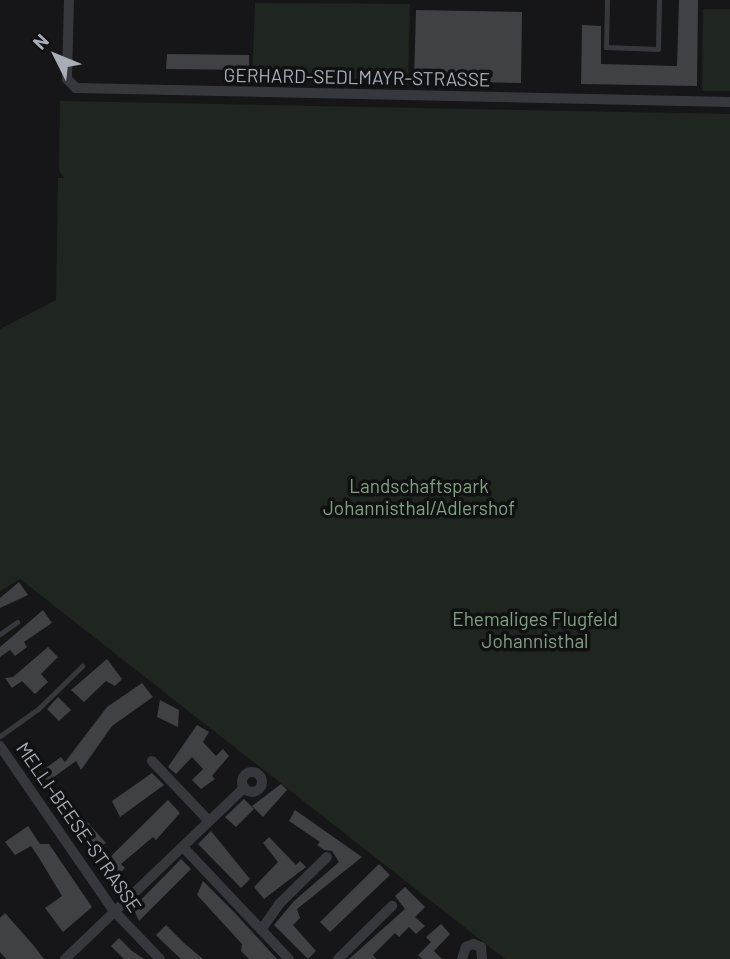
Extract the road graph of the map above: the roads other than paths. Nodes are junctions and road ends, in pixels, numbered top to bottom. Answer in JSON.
{"nodes":[{"id":1,"x":69,"y":0,"type":"edge"},
{"id":2,"x":607,"y":0,"type":"edge"},
{"id":3,"x":659,"y":0,"type":"edge"},
{"id":4,"x":730,"y":102,"type":"edge"},
{"id":5,"x":17,"y":622,"type":"dead end"},
{"id":6,"x":0,"y":634,"type":"edge"},
{"id":7,"x":82,"y":666,"type":"dead end"},
{"id":8,"x":0,"y":736,"type":"edge"},
{"id":9,"x":0,"y":746,"type":"edge"},
{"id":10,"x":152,"y":761,"type":"dead end"},
{"id":11,"x":244,"y":788,"type":"dead end"},
{"id":12,"x":209,"y":821,"type":"junction"},
{"id":13,"x":183,"y":847,"type":"junction"},
{"id":14,"x":327,"y":857,"type":"dead end"},
{"id":15,"x":392,"y":906,"type":"dead end"},
{"id":16,"x":114,"y":911,"type":"junction"},
{"id":17,"x":261,"y":930,"type":"junction"},
{"id":18,"x":65,"y":959,"type":"edge"},
{"id":19,"x":160,"y":959,"type":"edge"},
{"id":20,"x":289,"y":959,"type":"edge"},
{"id":21,"x":338,"y":959,"type":"edge"},
{"id":22,"x":461,"y":959,"type":"edge"},
{"id":23,"x":482,"y":959,"type":"edge"}],
"edges":[{"from":1,"to":4,"type":"street","name":"GERHARD-SEDLMAYR-STRASSE"},
{"from":2,"to":3,"type":"lane"},
{"from":5,"to":6,"type":"lane"},
{"from":7,"to":8,"type":"lane","name":"MELLI-BEESE-STRASSE"},
{"from":9,"to":16,"type":"street","name":"MELLI-BEESE-STRASSE"},
{"from":10,"to":12,"type":"street"},
{"from":11,"to":12,"type":"street"},
{"from":12,"to":13,"type":"street"},
{"from":13,"to":16,"type":"street"},
{"from":13,"to":17,"type":"street"},
{"from":14,"to":17,"type":"street"},
{"from":15,"to":21,"type":"street"},
{"from":16,"to":18,"type":"street"},
{"from":16,"to":19,"type":"street","name":"MELLI-BEESE-STRASSE"},
{"from":17,"to":20,"type":"street"},
{"from":22,"to":23,"type":"street"}]}
